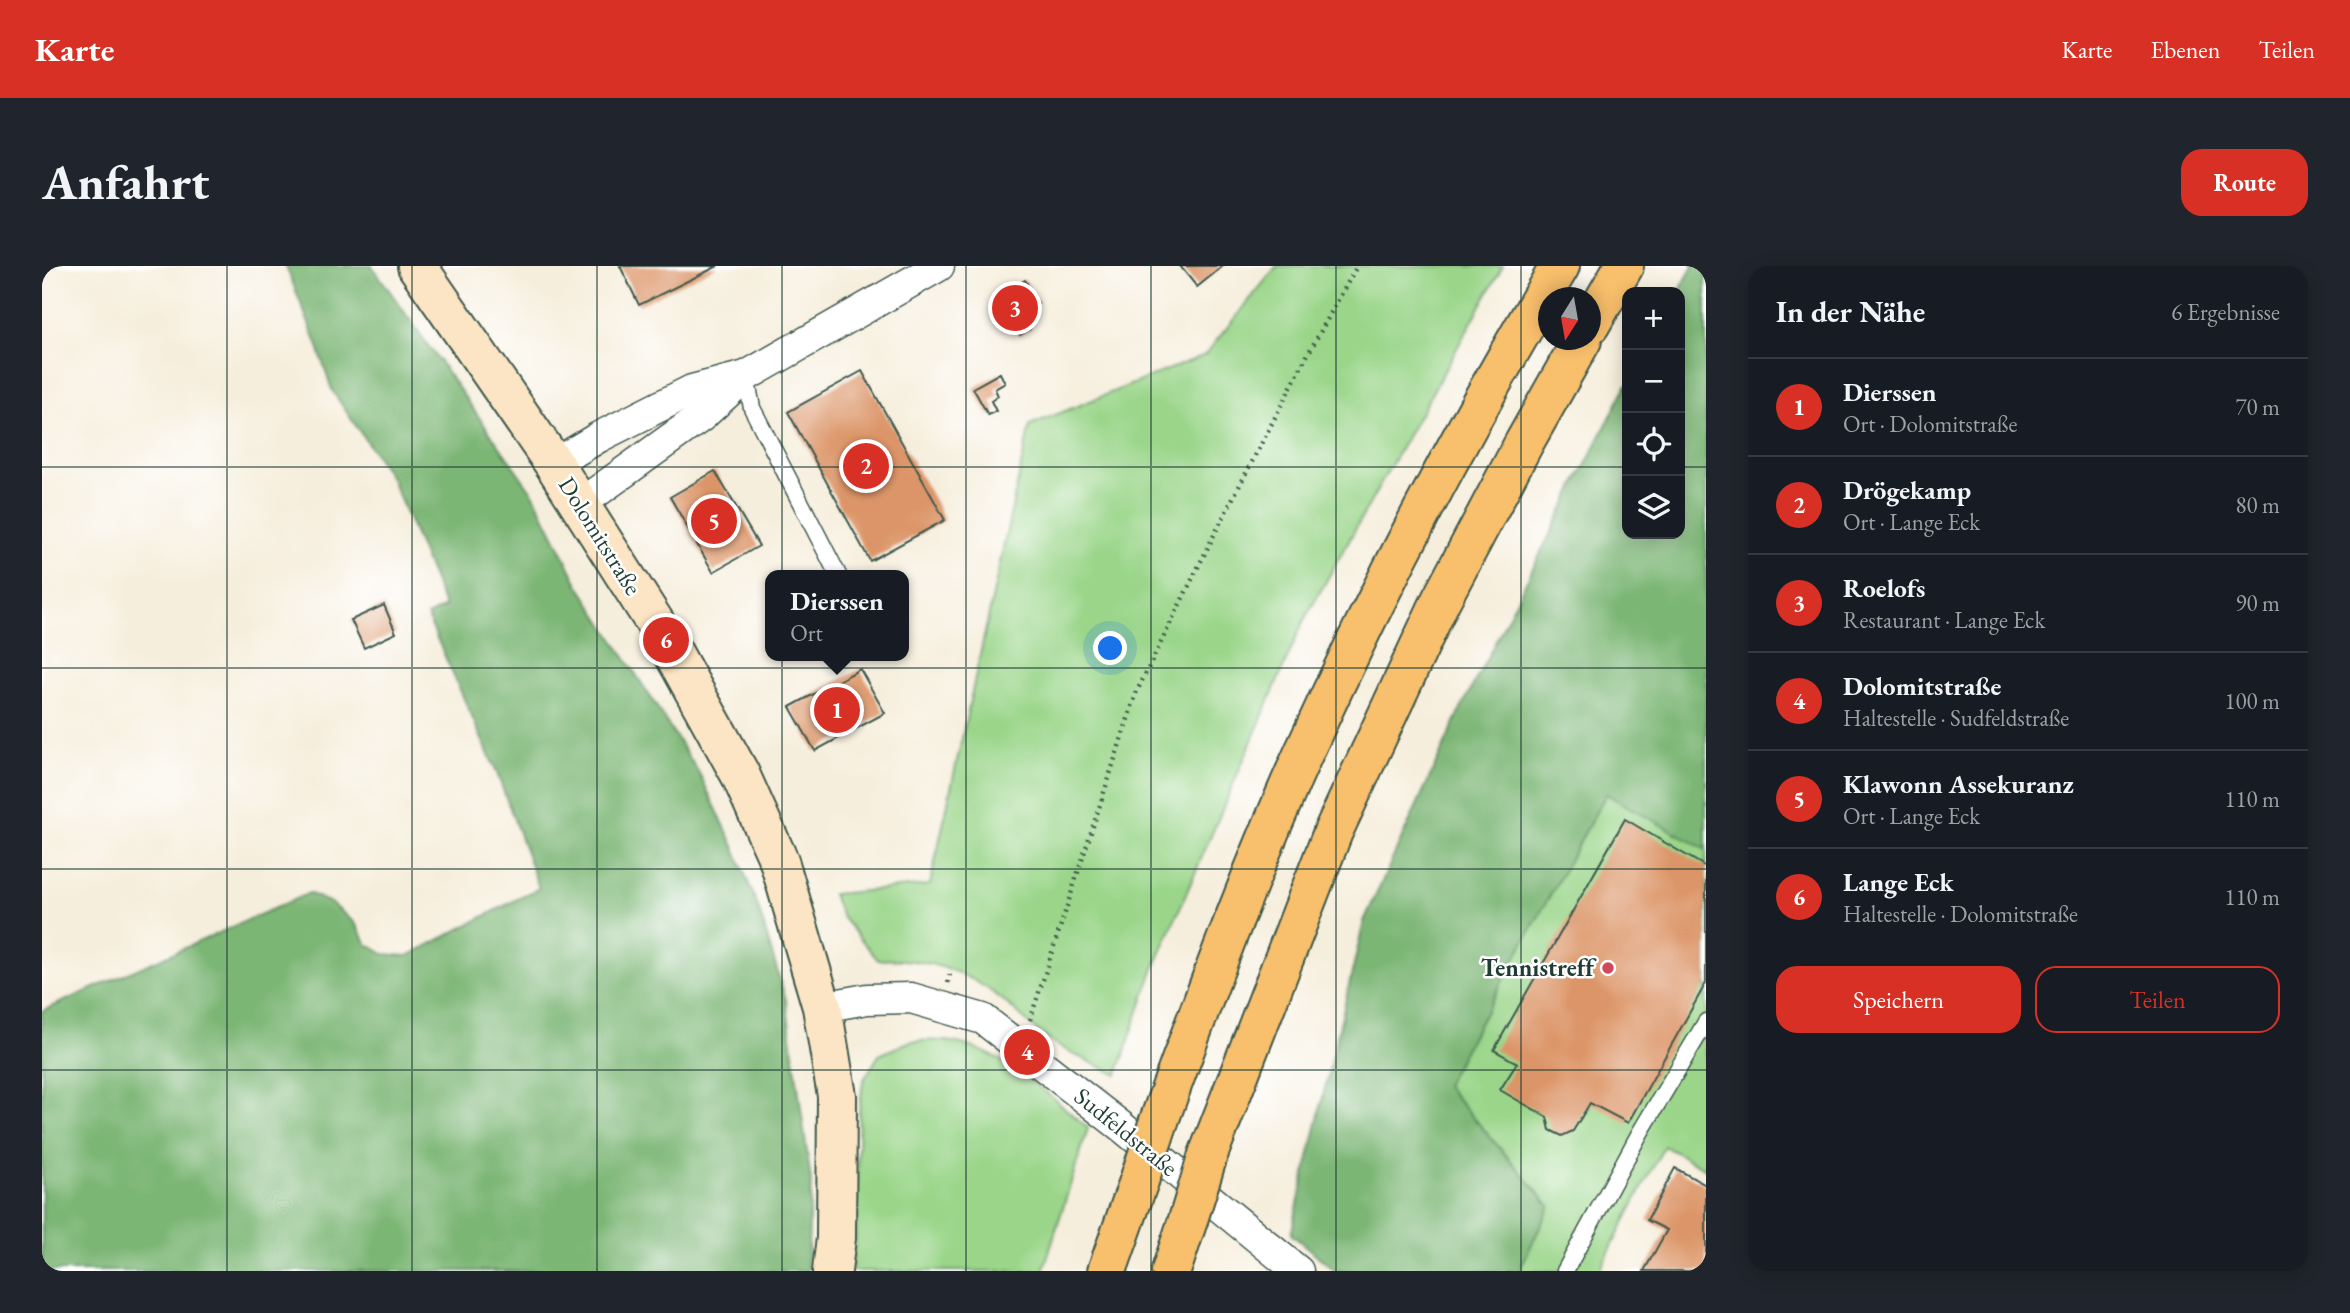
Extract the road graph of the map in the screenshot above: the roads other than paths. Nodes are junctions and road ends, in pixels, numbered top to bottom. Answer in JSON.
{"nodes":[{"id":1,"x":417,"y":266,"type":"edge"},
{"id":2,"x":939,"y":266,"type":"edge"},
{"id":3,"x":1560,"y":266,"type":"edge"},
{"id":4,"x":1624,"y":266,"type":"edge"},
{"id":5,"x":1601,"y":307,"type":"edge"},
{"id":6,"x":1576,"y":350,"type":"edge"},
{"id":7,"x":746,"y":376,"type":"junction"},
{"id":8,"x":554,"y":464,"type":"junction"},
{"id":9,"x":580,"y":504,"type":"junction"},
{"id":10,"x":835,"y":570,"type":"edge"},
{"id":11,"x":822,"y":1007,"type":"junction"},
{"id":12,"x":1706,"y":1022,"type":"edge"},
{"id":13,"x":832,"y":1271,"type":"edge"},
{"id":14,"x":1107,"y":1271,"type":"edge"},
{"id":15,"x":1171,"y":1271,"type":"edge"},
{"id":16,"x":1298,"y":1271,"type":"edge"},
{"id":17,"x":1565,"y":1271,"type":"edge"}],
"edges":[{"from":1,"to":8,"type":"street","name":"Dolomitstraße"},
{"from":2,"to":7,"type":"street"},
{"from":3,"to":14,"type":"highway","bridge":true},
{"from":4,"to":5,"type":"highway"},
{"from":6,"to":15,"type":"highway","bridge":true},
{"from":7,"to":8,"type":"street"},
{"from":7,"to":9,"type":"street"},
{"from":7,"to":10,"type":"lane"},
{"from":8,"to":9,"type":"street","name":"Dolomitstraße"},
{"from":9,"to":11,"type":"street","name":"Dolomitstraße"},
{"from":11,"to":13,"type":"street","name":"Dolomitstraße"},
{"from":11,"to":16,"type":"street","name":"Sudfeldstraße"},
{"from":12,"to":17,"type":"lane"}]}
